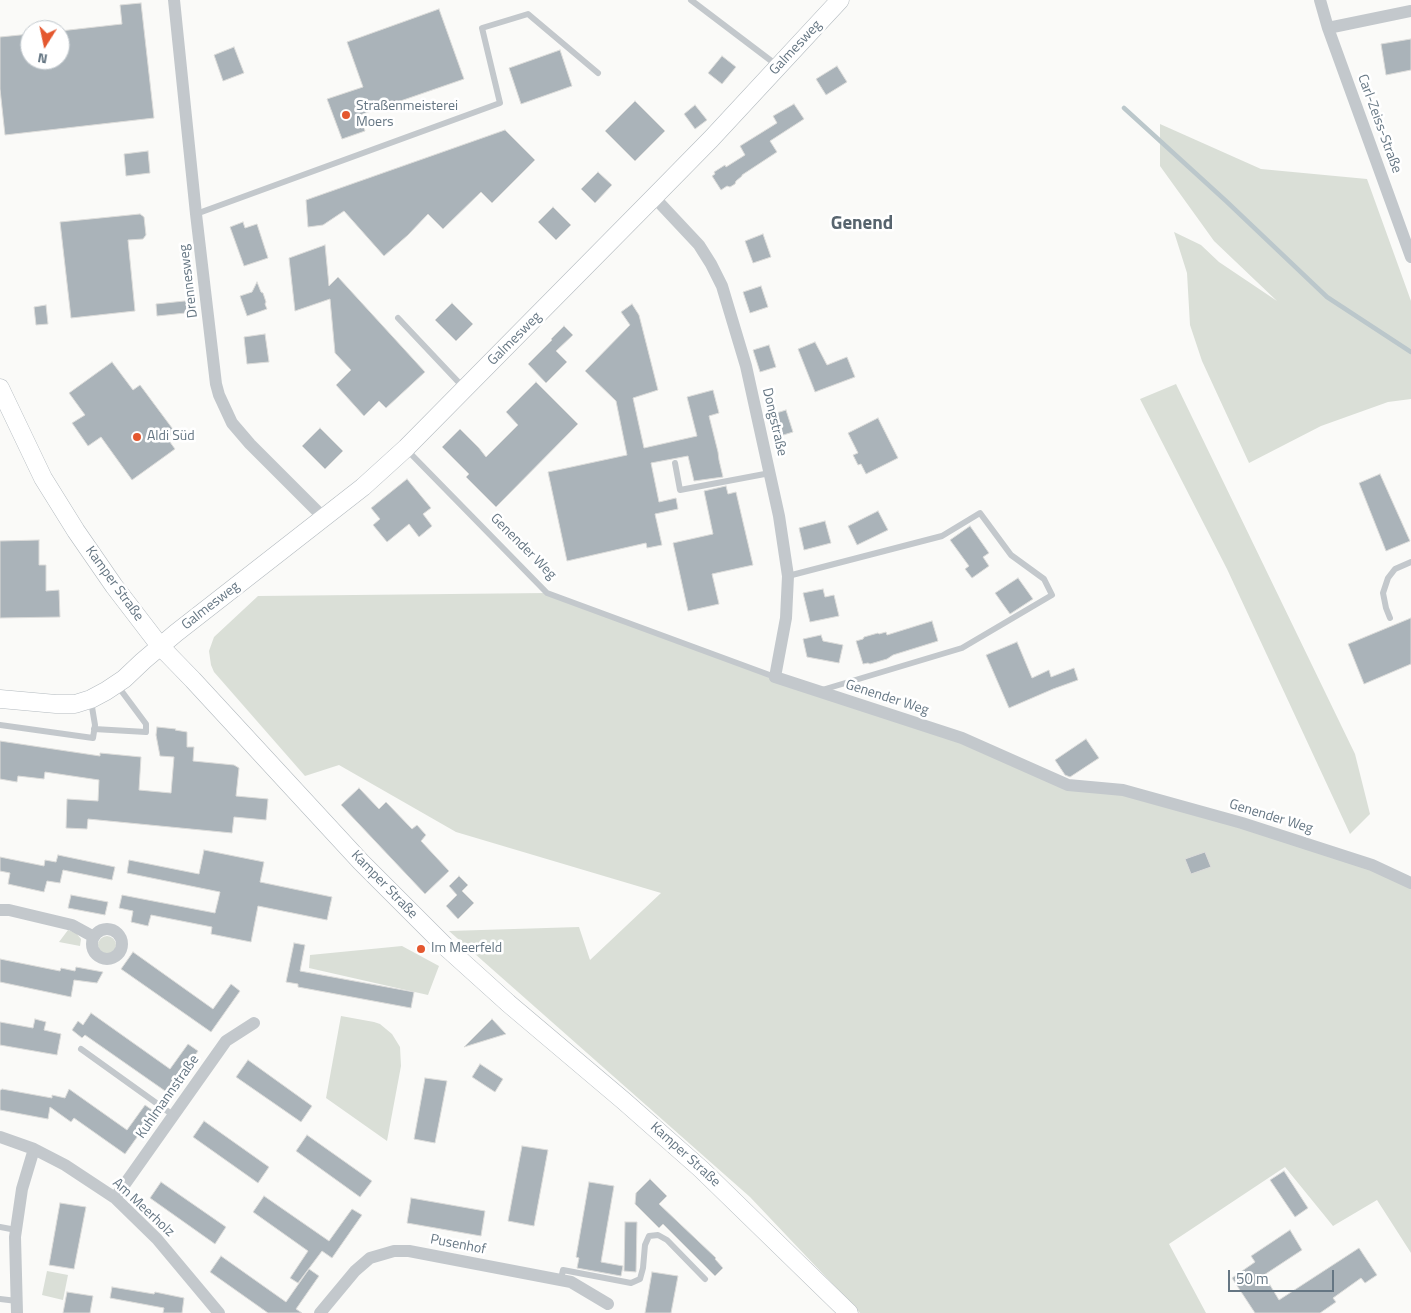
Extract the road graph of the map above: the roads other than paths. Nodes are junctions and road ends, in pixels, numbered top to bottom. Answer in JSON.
{"nodes":[{"id":1,"x":174,"y":0,"type":"edge"},
{"id":2,"x":691,"y":0,"type":"edge"},
{"id":3,"x":840,"y":0,"type":"edge"},
{"id":4,"x":1320,"y":0,"type":"edge"},
{"id":5,"x":1411,"y":11,"type":"edge"},
{"id":6,"x":1328,"y":28,"type":"junction"},
{"id":7,"x":779,"y":67,"type":"junction"},
{"id":8,"x":598,"y":73,"type":"dead end"},
{"id":9,"x":654,"y":197,"type":"junction"},
{"id":10,"x":196,"y":214,"type":"junction"},
{"id":11,"x":1411,"y":257,"type":"edge"},
{"id":12,"x":398,"y":318,"type":"dead end"},
{"id":13,"x":0,"y":388,"type":"edge"},
{"id":14,"x":465,"y":389,"type":"junction"},
{"id":15,"x":406,"y":448,"type":"junction"},
{"id":16,"x":675,"y":463,"type":"dead end"},
{"id":17,"x":770,"y":473,"type":"junction"},
{"id":18,"x":324,"y":518,"type":"junction"},
{"id":19,"x":1411,"y":562,"type":"edge"},
{"id":20,"x":788,"y":576,"type":"junction"},
{"id":21,"x":1390,"y":618,"type":"dead end"},
{"id":22,"x":160,"y":646,"type":"junction"},
{"id":23,"x":775,"y":677,"type":"junction"},
{"id":24,"x":117,"y":684,"type":"junction"},
{"id":25,"x":818,"y":692,"type":"junction"},
{"id":26,"x":0,"y":699,"type":"edge"},
{"id":27,"x":90,"y":699,"type":"junction"},
{"id":28,"x":0,"y":725,"type":"edge"},
{"id":29,"x":94,"y":729,"type":"junction"},
{"id":30,"x":1411,"y":883,"type":"edge"},
{"id":31,"x":0,"y":910,"type":"edge"},
{"id":32,"x":94,"y":937,"type":"dead end"},
{"id":33,"x":254,"y":1023,"type":"dead end"},
{"id":34,"x":81,"y":1049,"type":"dead end"},
{"id":35,"x":173,"y":1115,"type":"junction"},
{"id":36,"x":0,"y":1137,"type":"edge"},
{"id":37,"x":34,"y":1149,"type":"junction"},
{"id":38,"x":115,"y":1198,"type":"junction"},
{"id":39,"x":0,"y":1227,"type":"edge"},
{"id":40,"x":16,"y":1230,"type":"junction"},
{"id":41,"x":705,"y":1279,"type":"dead end"},
{"id":42,"x":561,"y":1280,"type":"junction"},
{"id":43,"x":0,"y":1299,"type":"edge"},
{"id":44,"x":608,"y":1304,"type":"dead end"},
{"id":45,"x":17,"y":1307,"type":"edge"},
{"id":46,"x":219,"y":1313,"type":"edge"},
{"id":47,"x":320,"y":1313,"type":"edge"},
{"id":48,"x":849,"y":1313,"type":"edge"}],
"edges":[{"from":1,"to":10,"type":"street","name":"Drennesweg"},
{"from":2,"to":7,"type":"lane"},
{"from":3,"to":7,"type":"main road","name":"Galmesweg"},
{"from":4,"to":6,"type":"street","name":"Carl-Zeiss-Straße"},
{"from":5,"to":6,"type":"street"},
{"from":6,"to":11,"type":"street","name":"Carl-Zeiss-Straße"},
{"from":7,"to":9,"type":"main road","name":"Galmesweg"},
{"from":8,"to":10,"type":"lane"},
{"from":9,"to":14,"type":"main road","name":"Galmesweg"},
{"from":9,"to":17,"type":"street","name":"Dongstraße"},
{"from":10,"to":18,"type":"street","name":"Drennesweg"},
{"from":12,"to":14,"type":"lane"},
{"from":13,"to":22,"type":"main road","name":"Kamper Straße"},
{"from":14,"to":15,"type":"main road","name":"Galmesweg"},
{"from":15,"to":18,"type":"main road","name":"Galmesweg"},
{"from":15,"to":23,"type":"lane","name":"Genender Weg"},
{"from":16,"to":17,"type":"lane"},
{"from":17,"to":20,"type":"street","name":"Dongstraße"},
{"from":18,"to":22,"type":"main road","name":"Galmesweg"},
{"from":19,"to":21,"type":"lane"},
{"from":20,"to":23,"type":"street","name":"Dongstraße"},
{"from":20,"to":25,"type":"lane"},
{"from":22,"to":24,"type":"main road"},
{"from":22,"to":48,"type":"main road","name":"Kamper Straße"},
{"from":23,"to":25,"type":"street","name":"Genender Weg"},
{"from":24,"to":27,"type":"main road"},
{"from":24,"to":29,"type":"lane"},
{"from":25,"to":30,"type":"street","name":"Genender Weg"},
{"from":26,"to":27,"type":"main road"},
{"from":27,"to":29,"type":"lane"},
{"from":28,"to":29,"type":"lane"},
{"from":31,"to":32,"type":"street"},
{"from":33,"to":35,"type":"street","name":"Kuhlmannstraße"},
{"from":34,"to":35,"type":"lane"},
{"from":35,"to":38,"type":"street","name":"Kuhlmannstraße"},
{"from":36,"to":37,"type":"street","name":"Am Meerholz"},
{"from":37,"to":38,"type":"street","name":"Am Meerholz"},
{"from":37,"to":40,"type":"street"},
{"from":38,"to":46,"type":"street","name":"Am Meerholz"},
{"from":39,"to":40,"type":"lane"},
{"from":40,"to":45,"type":"street"},
{"from":41,"to":42,"type":"lane"},
{"from":42,"to":44,"type":"street","name":"Pusenhof"},
{"from":42,"to":47,"type":"street","name":"Pusenhof"},
{"from":43,"to":45,"type":"lane"}]}
